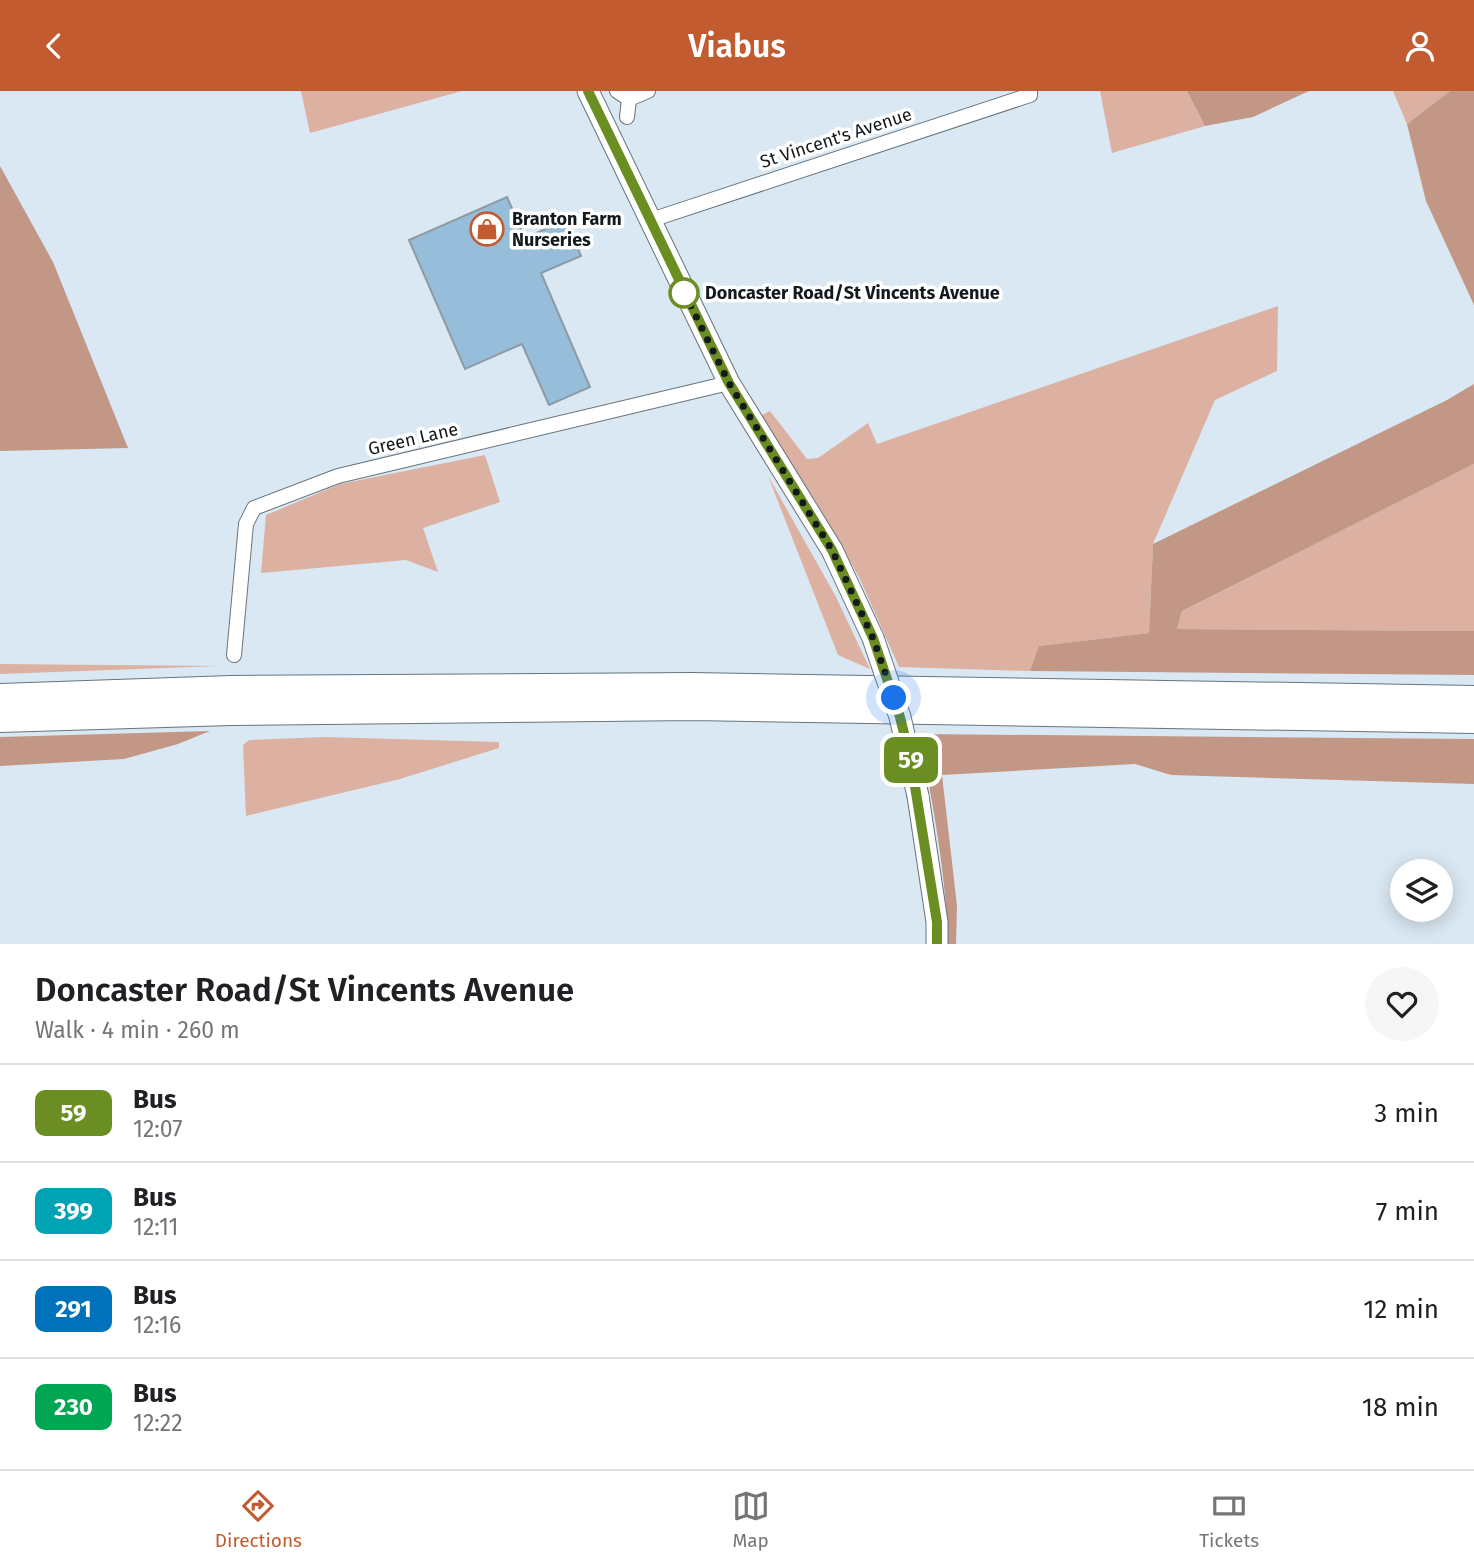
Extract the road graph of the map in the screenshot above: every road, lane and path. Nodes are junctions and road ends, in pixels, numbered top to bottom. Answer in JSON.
{"nodes":[{"id":1,"x":588,"y":91,"type":"edge"},
{"id":2,"x":648,"y":91,"type":"edge"},
{"id":3,"x":623,"y":95,"type":"edge"},
{"id":4,"x":1032,"y":96,"type":"edge"},
{"id":5,"x":627,"y":117,"type":"dead end"},
{"id":6,"x":651,"y":220,"type":"junction"},
{"id":7,"x":729,"y":383,"type":"junction"},
{"id":8,"x":234,"y":655,"type":"dead end"},
{"id":9,"x":0,"y":697,"type":"edge"},
{"id":10,"x":1474,"y":699,"type":"edge"},
{"id":11,"x":0,"y":719,"type":"edge"},
{"id":12,"x":1474,"y":720,"type":"edge"},
{"id":13,"x":937,"y":944,"type":"edge"}],
"edges":[{"from":1,"to":6,"type":"main road"},
{"from":2,"to":3,"type":"street"},
{"from":3,"to":5,"type":"street"},
{"from":4,"to":6,"type":"street","name":"St Vincent's Avenue"},
{"from":6,"to":7,"type":"main road"},
{"from":7,"to":8,"type":"street","name":"Green Lane"},
{"from":7,"to":13,"type":"main road","bridge":true},
{"from":9,"to":10,"type":"highway"},
{"from":11,"to":12,"type":"highway"}]}
